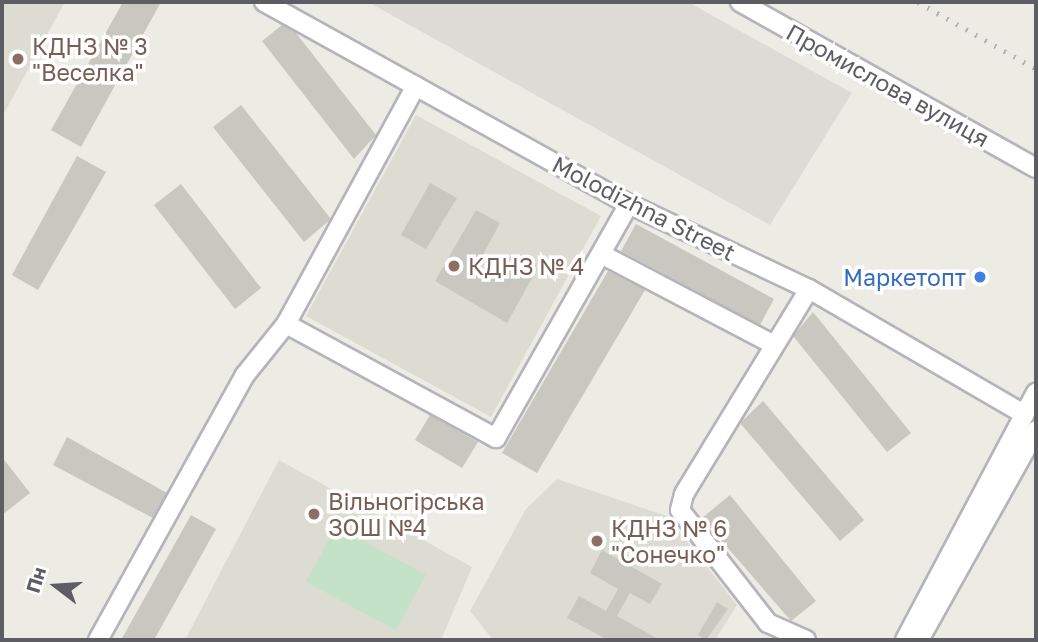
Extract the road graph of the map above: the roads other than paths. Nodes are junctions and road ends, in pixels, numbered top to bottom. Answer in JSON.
{"nodes":[{"id":1,"x":264,"y":2,"type":"edge"},
{"id":2,"x":740,"y":2,"type":"edge"},
{"id":3,"x":415,"y":86,"type":"junction"},
{"id":4,"x":1036,"y":168,"type":"edge"},
{"id":5,"x":629,"y":204,"type":"junction"},
{"id":6,"x":601,"y":254,"type":"junction"},
{"id":7,"x":808,"y":289,"type":"junction"},
{"id":8,"x":286,"y":324,"type":"junction"},
{"id":9,"x":774,"y":345,"type":"junction"},
{"id":10,"x":1036,"y":393,"type":"edge"},
{"id":11,"x":1024,"y":414,"type":"junction"},
{"id":12,"x":1036,"y":431,"type":"edge"},
{"id":13,"x":98,"y":640,"type":"edge"},
{"id":14,"x":806,"y":640,"type":"edge"},
{"id":15,"x":905,"y":640,"type":"edge"},
{"id":16,"x":919,"y":640,"type":"edge"}],
"edges":[{"from":1,"to":3,"type":"street","name":"Molodizhna Street"},
{"from":2,"to":4,"type":"street","name":"Промислова вулиця"},
{"from":3,"to":5,"type":"street","name":"Molodizhna Street"},
{"from":3,"to":8,"type":"street"},
{"from":5,"to":6,"type":"street"},
{"from":5,"to":7,"type":"street","name":"Molodizhna Street"},
{"from":6,"to":8,"type":"street"},
{"from":6,"to":9,"type":"street"},
{"from":7,"to":9,"type":"street"},
{"from":7,"to":11,"type":"street","name":"Molodizhna Street"},
{"from":8,"to":13,"type":"street"},
{"from":9,"to":14,"type":"street"},
{"from":10,"to":11,"type":"street"},
{"from":11,"to":15,"type":"street"},
{"from":12,"to":16,"type":"street"}]}
